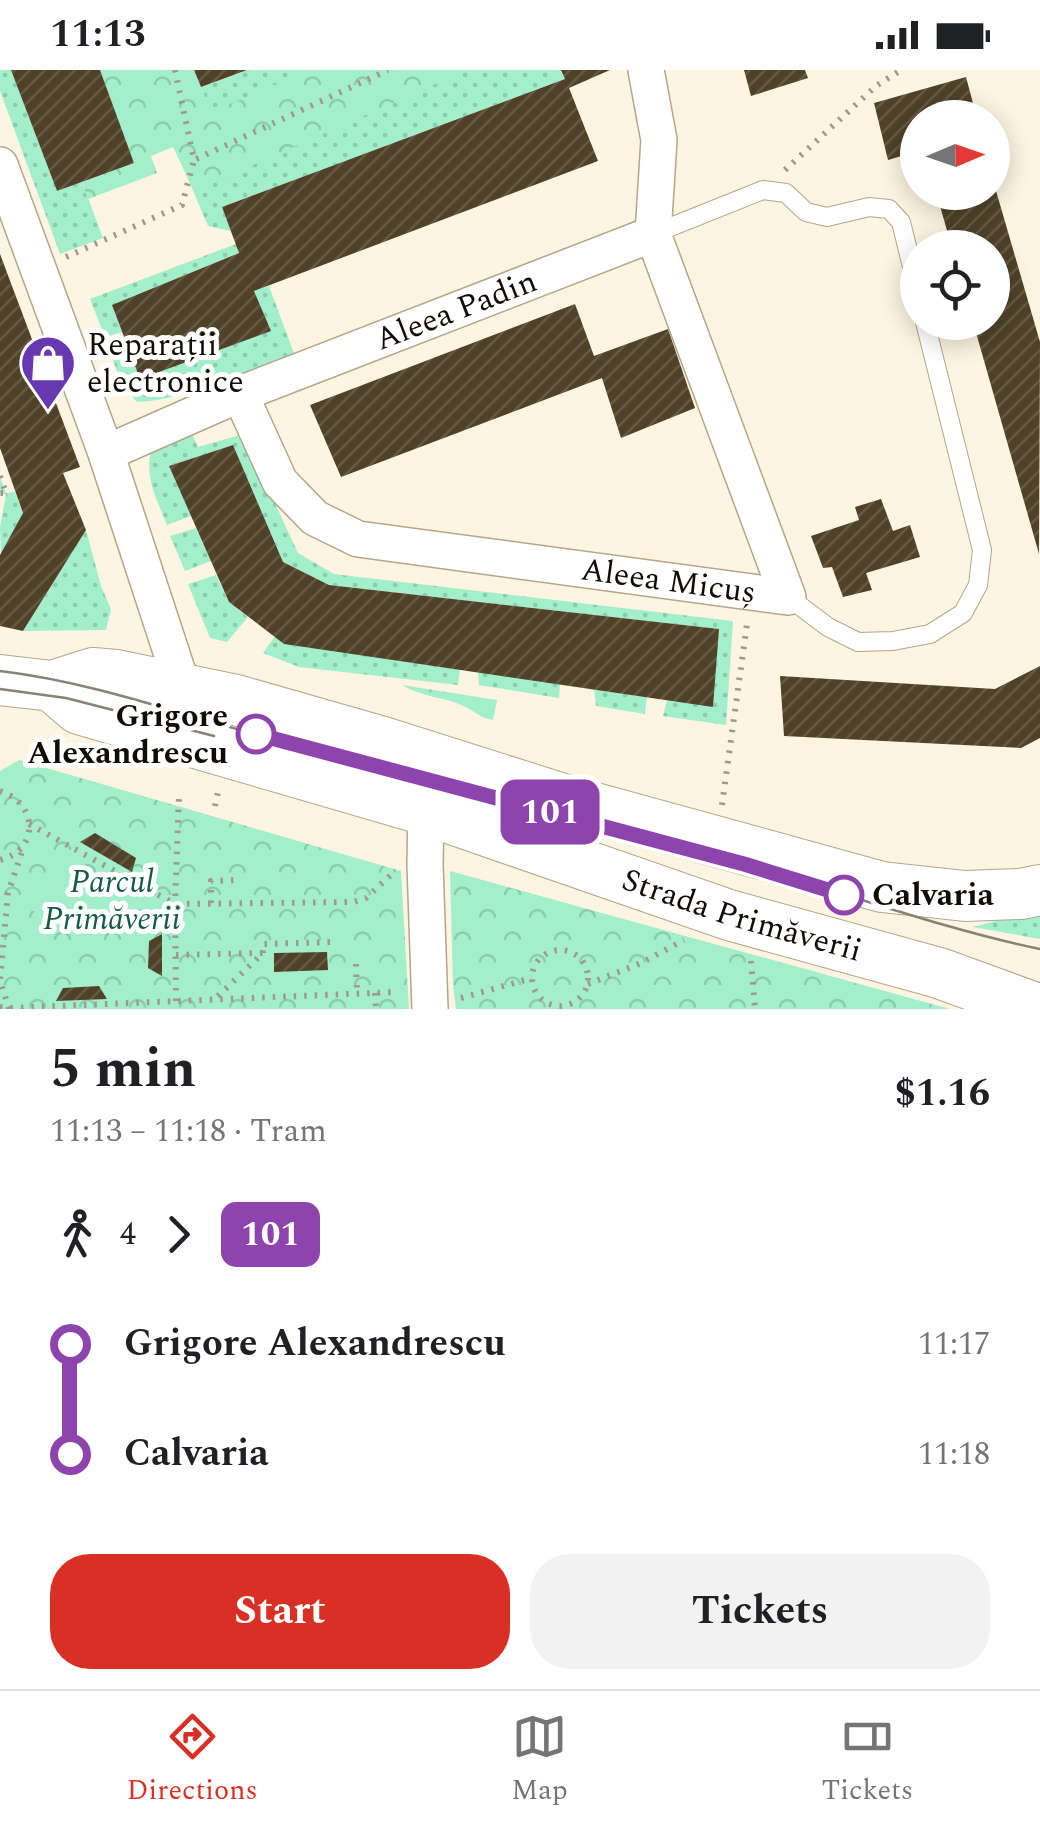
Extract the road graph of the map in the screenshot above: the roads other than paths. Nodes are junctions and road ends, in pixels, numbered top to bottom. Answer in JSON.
{"nodes":[{"id":1,"x":646,"y":70,"type":"edge"},
{"id":2,"x":0,"y":165,"type":"edge"},
{"id":3,"x":902,"y":230,"type":"edge"},
{"id":4,"x":654,"y":234,"type":"junction"},
{"id":5,"x":930,"y":340,"type":"edge"},
{"id":6,"x":240,"y":394,"type":"junction"},
{"id":7,"x":106,"y":453,"type":"junction"},
{"id":8,"x":788,"y":597,"type":"junction"},
{"id":9,"x":0,"y":680,"type":"edge"},
{"id":10,"x":52,"y":686,"type":"junction"},
{"id":11,"x":183,"y":688,"type":"junction"},
{"id":12,"x":426,"y":810,"type":"junction"},
{"id":13,"x":1040,"y":890,"type":"edge"},
{"id":14,"x":425,"y":1003,"type":"edge"},
{"id":15,"x":1038,"y":1009,"type":"edge"}],
"edges":[{"from":1,"to":4,"type":"street"},
{"from":2,"to":7,"type":"street"},
{"from":3,"to":4,"type":"lane"},
{"from":4,"to":6,"type":"street","name":"Aleea Padin"},
{"from":4,"to":8,"type":"street","name":"Aleea Micuș"},
{"from":5,"to":8,"type":"lane"},
{"from":6,"to":7,"type":"street","name":"Aleea Padin"},
{"from":6,"to":8,"type":"street","name":"Aleea Micuș"},
{"from":7,"to":11,"type":"street"},
{"from":9,"to":10,"type":"main road","name":"Strada Primăverii"},
{"from":10,"to":11,"type":"main road","name":"Strada Primăverii"},
{"from":10,"to":12,"type":"main road","name":"Strada Primăverii"},
{"from":11,"to":13,"type":"main road","name":"Strada Primăverii"},
{"from":12,"to":14,"type":"street"},
{"from":12,"to":15,"type":"main road","name":"Strada Primăverii"}]}
